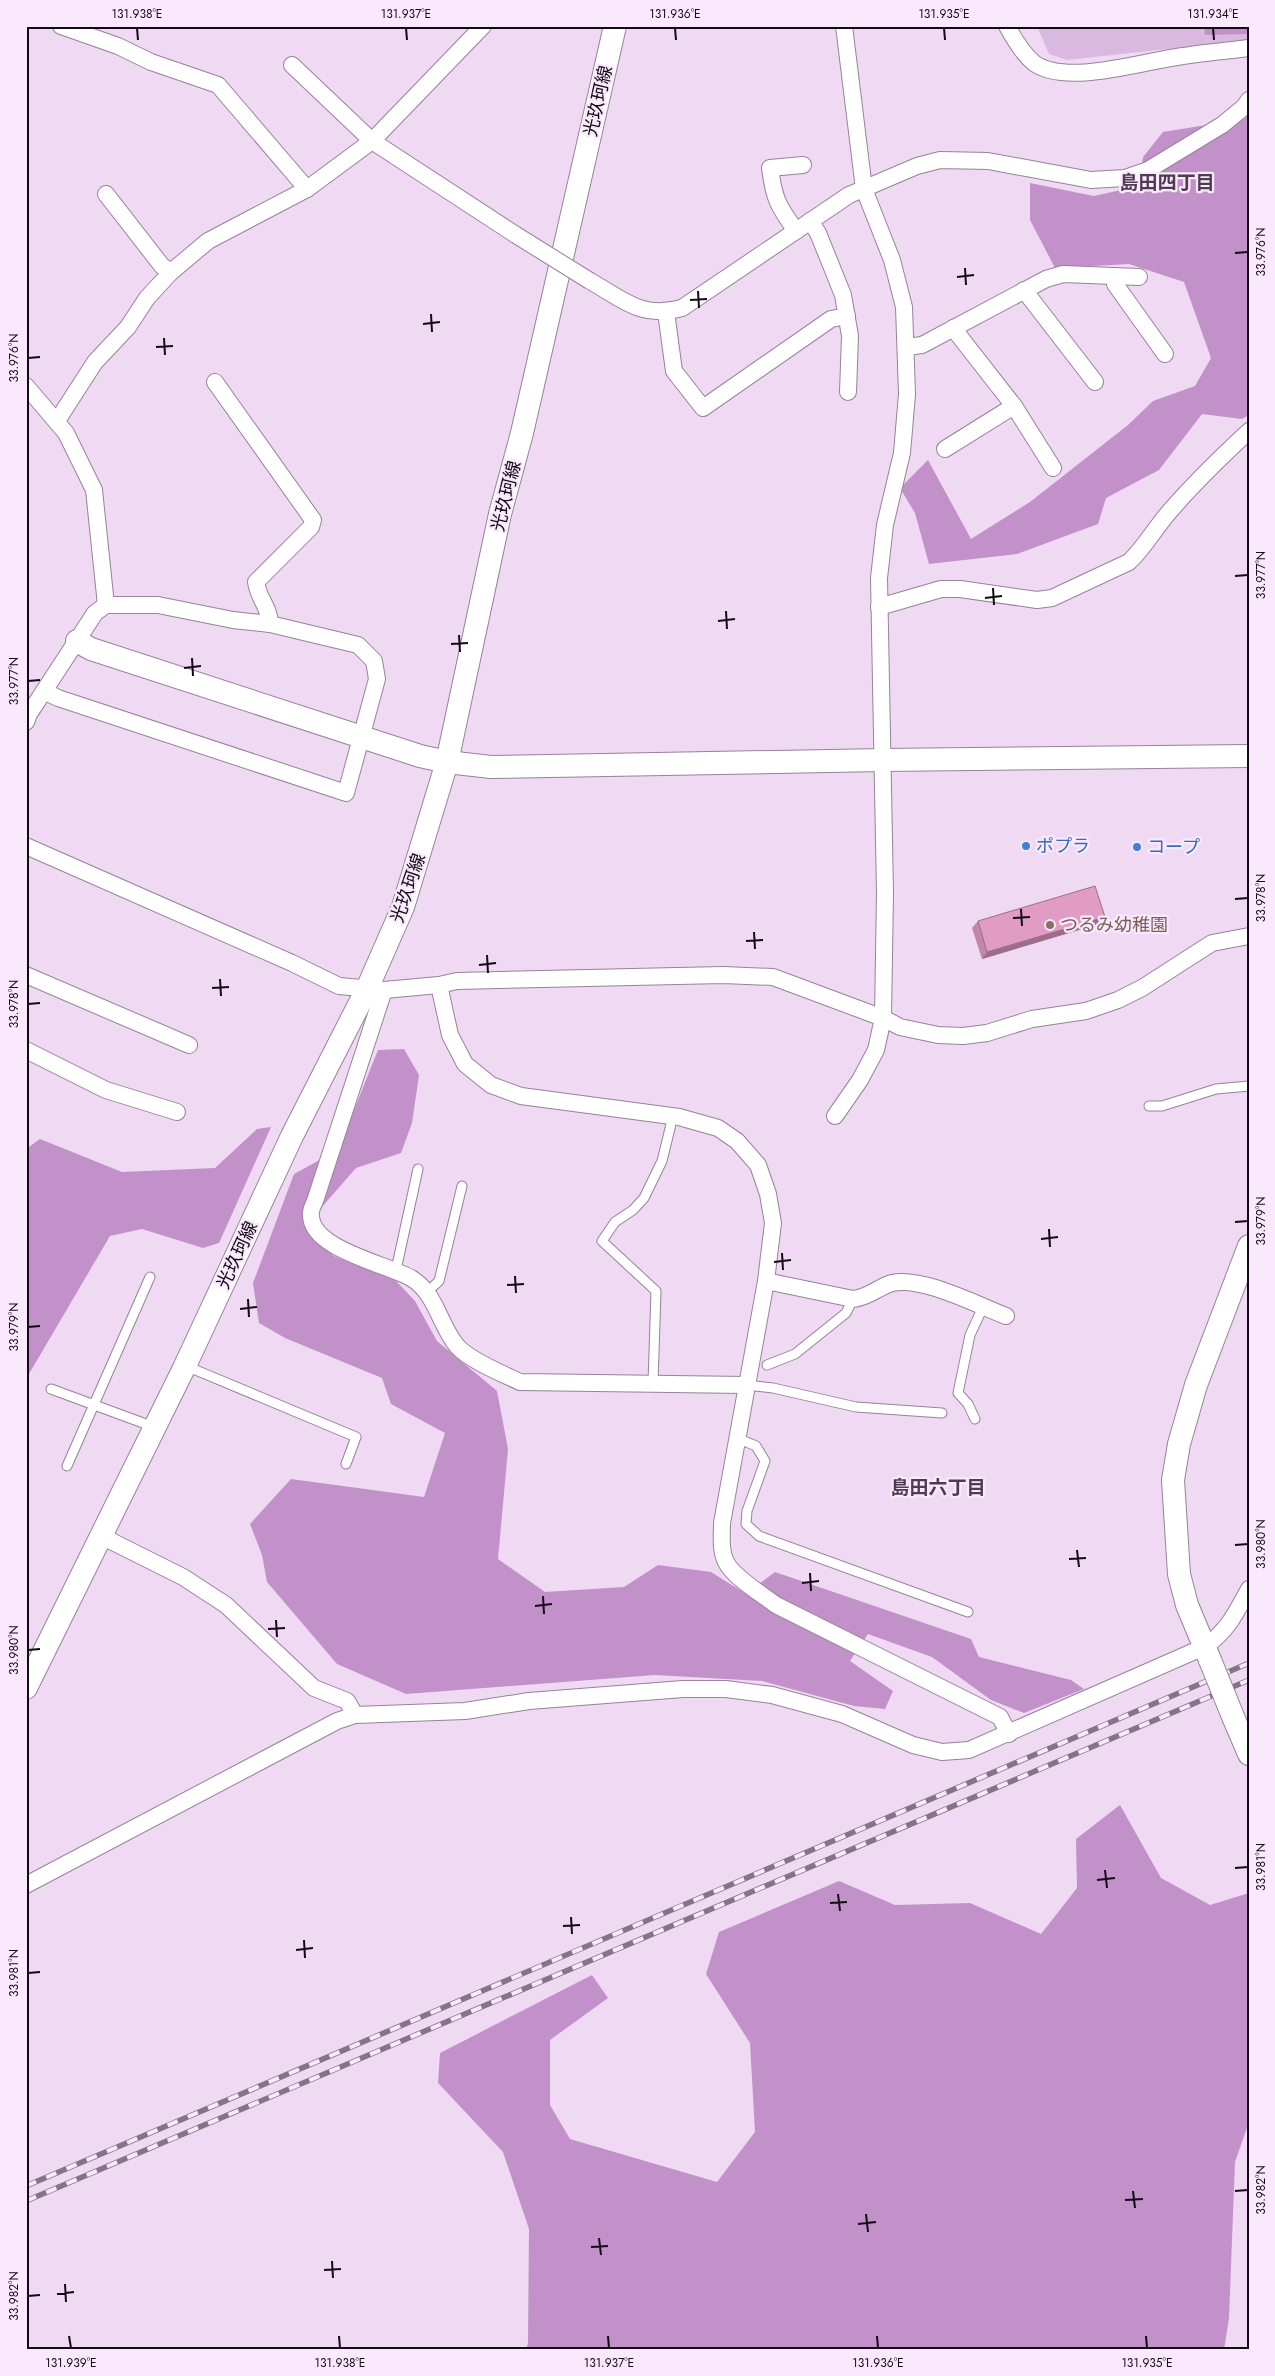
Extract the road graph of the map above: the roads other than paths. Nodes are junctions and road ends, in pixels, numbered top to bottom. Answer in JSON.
{"nodes":[{"id":1,"x":61,"y":26,"type":"edge"},
{"id":2,"x":483,"y":26,"type":"edge"},
{"id":3,"x":615,"y":26,"type":"edge"},
{"id":4,"x":844,"y":26,"type":"edge"},
{"id":5,"x":1007,"y":26,"type":"edge"},
{"id":6,"x":1249,"y":48,"type":"edge"},
{"id":7,"x":292,"y":66,"type":"dead end"},
{"id":8,"x":1249,"y":100,"type":"edge"},
{"id":9,"x":372,"y":141,"type":"junction"},
{"id":10,"x":803,"y":165,"type":"dead end"},
{"id":11,"x":306,"y":189,"type":"junction"},
{"id":12,"x":864,"y":190,"type":"junction"},
{"id":13,"x":106,"y":194,"type":"dead end"},
{"id":14,"x":810,"y":221,"type":"junction"},
{"id":15,"x":796,"y":231,"type":"junction"},
{"id":16,"x":171,"y":272,"type":"junction"},
{"id":17,"x":1114,"y":276,"type":"junction"},
{"id":18,"x":1139,"y":276,"type":"dead end"},
{"id":19,"x":1024,"y":290,"type":"junction"},
{"id":20,"x":666,"y":312,"type":"junction"},
{"id":21,"x":847,"y":316,"type":"junction"},
{"id":22,"x":953,"y":328,"type":"junction"},
{"id":23,"x":907,"y":347,"type":"junction"},
{"id":24,"x":1164,"y":354,"type":"dead end"},
{"id":25,"x":216,"y":382,"type":"dead end"},
{"id":26,"x":1095,"y":382,"type":"dead end"},
{"id":27,"x":26,"y":386,"type":"edge"},
{"id":28,"x":848,"y":392,"type":"dead end"},
{"id":29,"x":1014,"y":406,"type":"junction"},
{"id":30,"x":57,"y":421,"type":"junction"},
{"id":31,"x":1249,"y":431,"type":"edge"},
{"id":32,"x":945,"y":449,"type":"dead end"},
{"id":33,"x":1053,"y":468,"type":"dead end"},
{"id":34,"x":106,"y":605,"type":"junction"},
{"id":35,"x":879,"y":607,"type":"junction"},
{"id":36,"x":270,"y":624,"type":"junction"},
{"id":37,"x":77,"y":641,"type":"junction"},
{"id":38,"x":44,"y":690,"type":"junction"},
{"id":39,"x":26,"y":722,"type":"edge"},
{"id":40,"x":362,"y":739,"type":"junction"},
{"id":41,"x":1249,"y":756,"type":"edge"},
{"id":42,"x":883,"y":760,"type":"junction"},
{"id":43,"x":446,"y":762,"type":"junction"},
{"id":44,"x":26,"y":846,"type":"edge"},
{"id":45,"x":1249,"y":936,"type":"edge"},
{"id":46,"x":26,"y":975,"type":"edge"},
{"id":47,"x":439,"y":985,"type":"junction"},
{"id":48,"x":375,"y":989,"type":"junction"},
{"id":49,"x":883,"y":1018,"type":"junction"},
{"id":50,"x":189,"y":1045,"type":"dead end"},
{"id":51,"x":26,"y":1050,"type":"edge"},
{"id":52,"x":1249,"y":1086,"type":"edge"},
{"id":53,"x":1149,"y":1106,"type":"dead end"},
{"id":54,"x":177,"y":1112,"type":"dead end"},
{"id":55,"x":673,"y":1116,"type":"junction"},
{"id":56,"x":835,"y":1116,"type":"dead end"},
{"id":57,"x":418,"y":1169,"type":"dead end"},
{"id":58,"x":462,"y":1186,"type":"dead end"},
{"id":59,"x":1249,"y":1246,"type":"edge"},
{"id":60,"x":396,"y":1270,"type":"junction"},
{"id":61,"x":150,"y":1276,"type":"dead end"},
{"id":62,"x":766,"y":1281,"type":"junction"},
{"id":63,"x":427,"y":1292,"type":"junction"},
{"id":64,"x":853,"y":1299,"type":"junction"},
{"id":65,"x":983,"y":1307,"type":"junction"},
{"id":66,"x":1006,"y":1316,"type":"dead end"},
{"id":67,"x":767,"y":1365,"type":"dead end"},
{"id":68,"x":185,"y":1366,"type":"junction"},
{"id":69,"x":653,"y":1383,"type":"junction"},
{"id":70,"x":746,"y":1385,"type":"junction"},
{"id":71,"x":51,"y":1389,"type":"dead end"},
{"id":72,"x":95,"y":1405,"type":"junction"},
{"id":73,"x":942,"y":1413,"type":"dead end"},
{"id":74,"x":975,"y":1420,"type":"dead end"},
{"id":75,"x":154,"y":1427,"type":"junction"},
{"id":76,"x":736,"y":1438,"type":"junction"},
{"id":77,"x":346,"y":1464,"type":"dead end"},
{"id":78,"x":66,"y":1466,"type":"dead end"},
{"id":79,"x":101,"y":1536,"type":"junction"},
{"id":80,"x":1249,"y":1589,"type":"edge"},
{"id":81,"x":968,"y":1612,"type":"dead end"},
{"id":82,"x":1207,"y":1653,"type":"junction"},
{"id":83,"x":26,"y":1688,"type":"edge"},
{"id":84,"x":355,"y":1715,"type":"junction"},
{"id":85,"x":1009,"y":1734,"type":"junction"},
{"id":86,"x":1249,"y":1754,"type":"edge"},
{"id":87,"x":26,"y":1885,"type":"edge"}],
"edges":[{"from":1,"to":11,"type":"street"},
{"from":2,"to":9,"type":"street"},
{"from":3,"to":43,"type":"main road","name":"光玖珂線"},
{"from":4,"to":12,"type":"street"},
{"from":5,"to":6,"type":"street"},
{"from":7,"to":9,"type":"street"},
{"from":8,"to":12,"type":"street"},
{"from":9,"to":11,"type":"street"},
{"from":9,"to":20,"type":"street","bridge":true},
{"from":10,"to":15,"type":"street"},
{"from":11,"to":16,"type":"street"},
{"from":12,"to":14,"type":"street"},
{"from":12,"to":23,"type":"street"},
{"from":13,"to":16,"type":"street"},
{"from":14,"to":15,"type":"street"},
{"from":14,"to":21,"type":"street"},
{"from":15,"to":20,"type":"street"},
{"from":16,"to":30,"type":"street"},
{"from":17,"to":18,"type":"street"},
{"from":17,"to":19,"type":"street"},
{"from":17,"to":24,"type":"street"},
{"from":19,"to":22,"type":"street"},
{"from":19,"to":26,"type":"street"},
{"from":20,"to":21,"type":"street"},
{"from":21,"to":28,"type":"street"},
{"from":22,"to":23,"type":"street"},
{"from":22,"to":29,"type":"street"},
{"from":23,"to":35,"type":"street"},
{"from":25,"to":36,"type":"street"},
{"from":27,"to":30,"type":"street"},
{"from":29,"to":32,"type":"street"},
{"from":29,"to":33,"type":"street"},
{"from":30,"to":34,"type":"street"},
{"from":31,"to":35,"type":"street"},
{"from":34,"to":36,"type":"street"},
{"from":34,"to":37,"type":"street"},
{"from":35,"to":42,"type":"street"},
{"from":36,"to":40,"type":"street"},
{"from":37,"to":38,"type":"street"},
{"from":37,"to":40,"type":"main road"},
{"from":38,"to":39,"type":"street"},
{"from":38,"to":40,"type":"street"},
{"from":40,"to":43,"type":"main road"},
{"from":41,"to":42,"type":"main road"},
{"from":42,"to":43,"type":"main road"},
{"from":42,"to":49,"type":"street"},
{"from":43,"to":48,"type":"main road","name":"光玖珂線"},
{"from":44,"to":48,"type":"street"},
{"from":45,"to":49,"type":"street"},
{"from":46,"to":50,"type":"street"},
{"from":47,"to":48,"type":"street"},
{"from":47,"to":49,"type":"street"},
{"from":47,"to":55,"type":"street"},
{"from":48,"to":60,"type":"street"},
{"from":48,"to":68,"type":"main road","name":"光玖珂線"},
{"from":49,"to":56,"type":"street"},
{"from":51,"to":54,"type":"street"},
{"from":52,"to":53,"type":"lane"},
{"from":55,"to":62,"type":"street"},
{"from":55,"to":69,"type":"lane"},
{"from":57,"to":60,"type":"lane"},
{"from":58,"to":63,"type":"lane"},
{"from":59,"to":82,"type":"main road"},
{"from":60,"to":63,"type":"street"},
{"from":61,"to":72,"type":"lane"},
{"from":62,"to":64,"type":"street"},
{"from":62,"to":70,"type":"street"},
{"from":63,"to":69,"type":"street"},
{"from":64,"to":65,"type":"street"},
{"from":64,"to":67,"type":"lane"},
{"from":65,"to":66,"type":"street"},
{"from":65,"to":74,"type":"lane"},
{"from":68,"to":75,"type":"main road","name":"光玖珂線"},
{"from":68,"to":77,"type":"lane"},
{"from":69,"to":70,"type":"street"},
{"from":70,"to":73,"type":"lane"},
{"from":70,"to":76,"type":"street"},
{"from":71,"to":72,"type":"lane"},
{"from":72,"to":75,"type":"lane"},
{"from":72,"to":78,"type":"lane"},
{"from":75,"to":79,"type":"main road","name":"光玖珂線"},
{"from":76,"to":81,"type":"lane"},
{"from":76,"to":85,"type":"street"},
{"from":79,"to":83,"type":"main road","name":"光玖珂線"},
{"from":79,"to":84,"type":"street"},
{"from":80,"to":82,"type":"street"},
{"from":82,"to":85,"type":"street"},
{"from":82,"to":86,"type":"main road","bridge":true},
{"from":84,"to":85,"type":"street"},
{"from":84,"to":87,"type":"street"}]}
